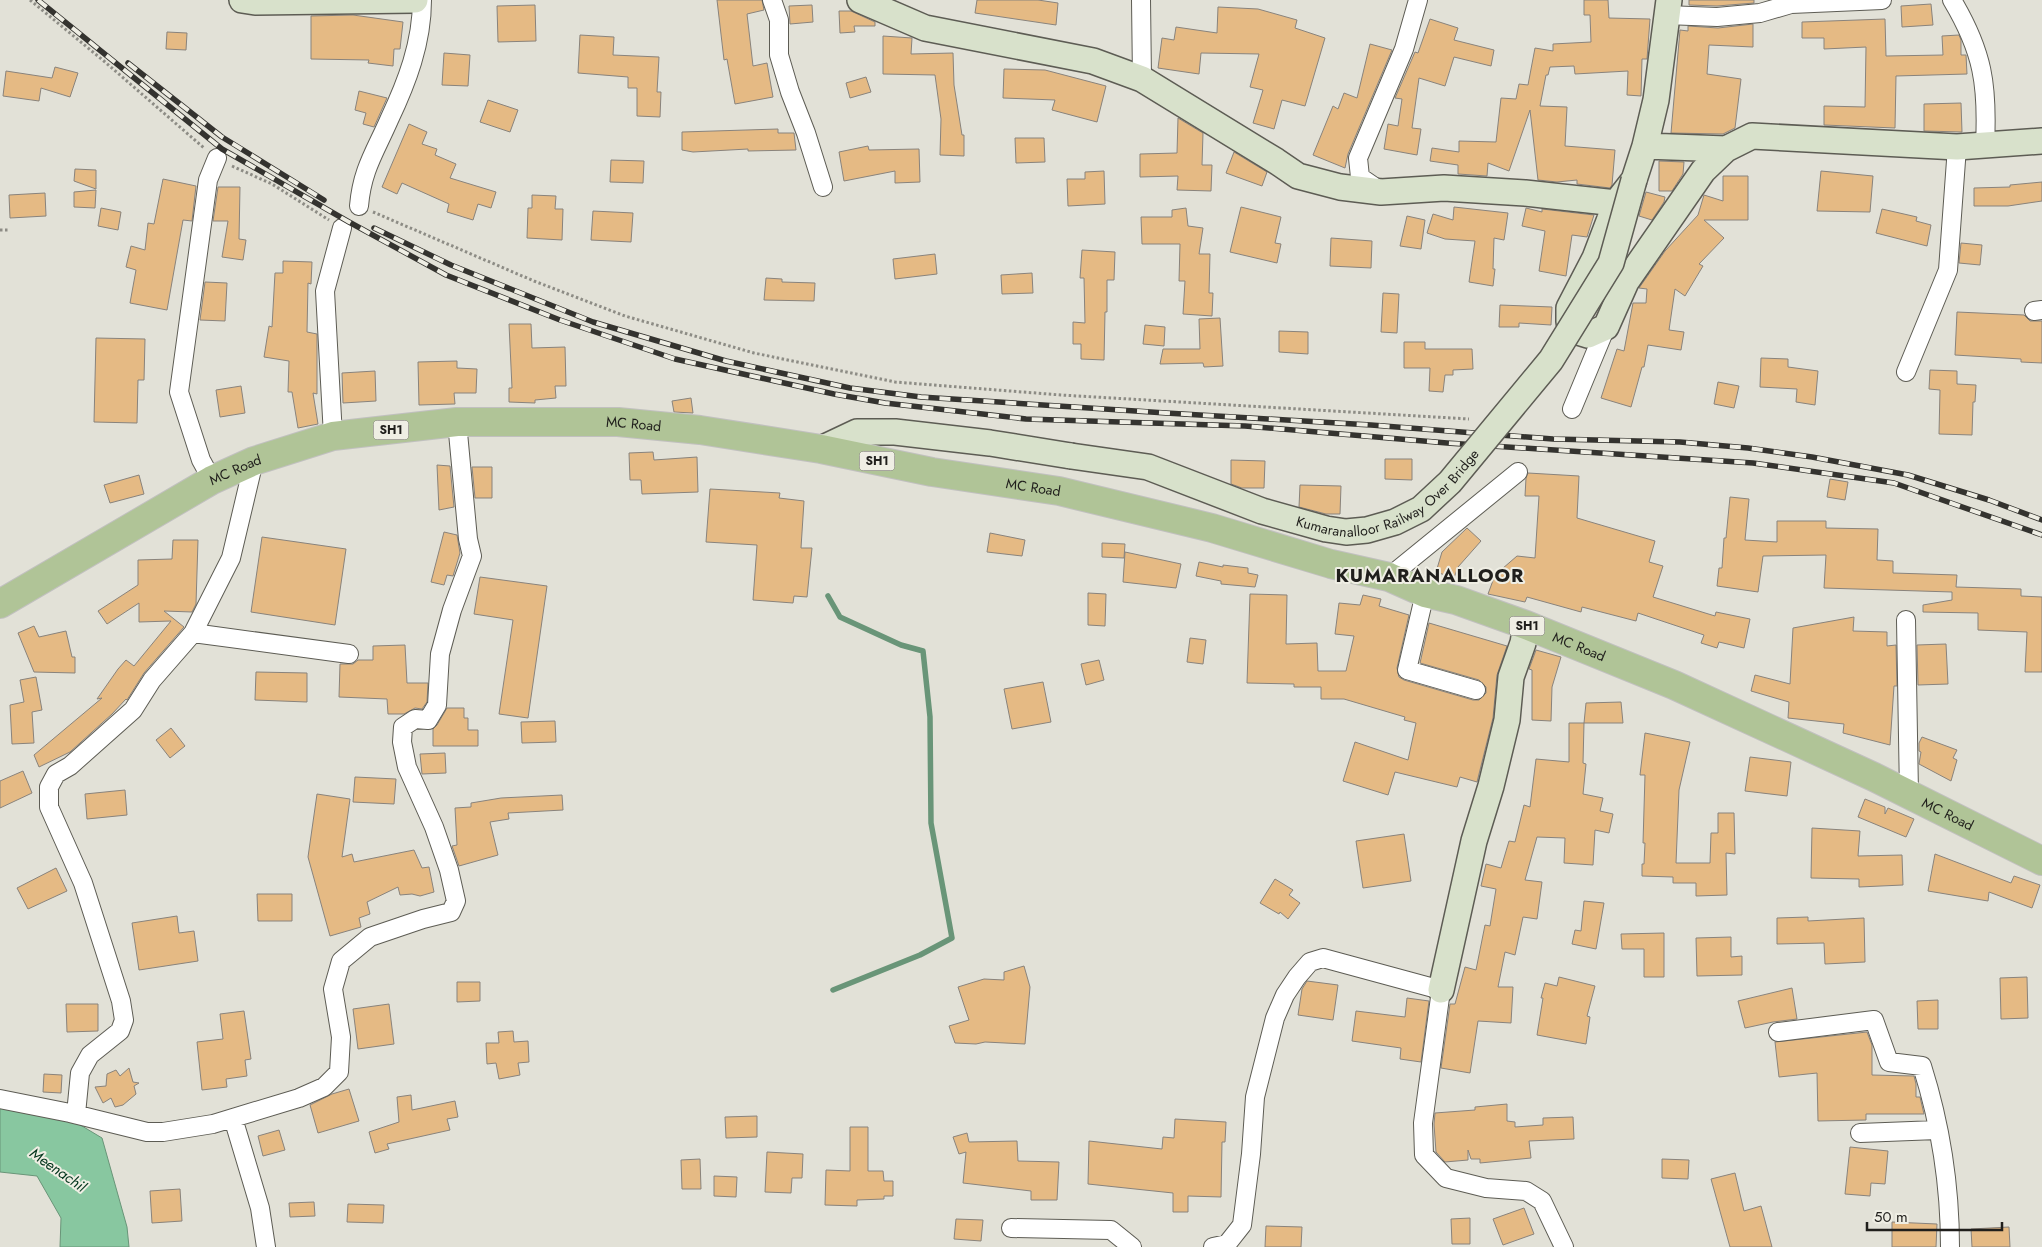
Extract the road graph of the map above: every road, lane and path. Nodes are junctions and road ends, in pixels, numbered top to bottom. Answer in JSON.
{"nodes":[{"id":1,"x":30,"y":0,"type":"edge"},
{"id":2,"x":242,"y":0,"type":"edge"},
{"id":3,"x":415,"y":0,"type":"edge"},
{"id":4,"x":422,"y":0,"type":"edge"},
{"id":5,"x":772,"y":0,"type":"edge"},
{"id":6,"x":860,"y":0,"type":"edge"},
{"id":7,"x":1142,"y":0,"type":"edge"},
{"id":8,"x":1418,"y":0,"type":"edge"},
{"id":9,"x":1882,"y":0,"type":"edge"},
{"id":10,"x":1952,"y":0,"type":"edge"},
{"id":11,"x":381,"y":1,"type":"edge"},
{"id":12,"x":1667,"y":7,"type":"edge"},
{"id":13,"x":105,"y":62,"type":"dead end"},
{"id":14,"x":1142,"y":80,"type":"junction"},
{"id":15,"x":2042,"y":140,"type":"edge"},
{"id":16,"x":1985,"y":145,"type":"junction"},
{"id":17,"x":1645,"y":146,"type":"junction"},
{"id":18,"x":1957,"y":146,"type":"junction"},
{"id":19,"x":1726,"y":149,"type":"junction"},
{"id":20,"x":216,"y":158,"type":"dead end"},
{"id":21,"x":1634,"y":180,"type":"junction"},
{"id":22,"x":823,"y":186,"type":"dead end"},
{"id":23,"x":1381,"y":192,"type":"junction"},
{"id":24,"x":1616,"y":203,"type":"junction"},
{"id":25,"x":358,"y":206,"type":"joint"},
{"id":26,"x":342,"y":228,"type":"dead end"},
{"id":27,"x":0,"y":230,"type":"edge"},
{"id":28,"x":10,"y":230,"type":"dead end"},
{"id":29,"x":1606,"y":328,"type":"junction"},
{"id":30,"x":1906,"y":372,"type":"dead end"},
{"id":31,"x":1572,"y":409,"type":"dead end"},
{"id":32,"x":1469,"y":418,"type":"dead end"},
{"id":33,"x":457,"y":422,"type":"junction"},
{"id":34,"x":333,"y":436,"type":"junction"},
{"id":35,"x":940,"y":437,"type":"junction"},
{"id":36,"x":990,"y":443,"type":"junction"},
{"id":37,"x":821,"y":449,"type":"junction"},
{"id":38,"x":254,"y":461,"type":"junction"},
{"id":39,"x":932,"y":472,"type":"junction"},
{"id":40,"x":1518,"y":472,"type":"dead end"},
{"id":41,"x":212,"y":480,"type":"junction"},
{"id":42,"x":982,"y":480,"type":"junction"},
{"id":43,"x":1390,"y":577,"type":"junction"},
{"id":44,"x":1425,"y":593,"type":"junction"},
{"id":45,"x":0,"y":604,"type":"edge"},
{"id":46,"x":1906,"y":620,"type":"dead end"},
{"id":47,"x":1526,"y":625,"type":"junction"},
{"id":48,"x":193,"y":633,"type":"junction"},
{"id":49,"x":349,"y":654,"type":"dead end"},
{"id":50,"x":1476,"y":690,"type":"dead end"},
{"id":51,"x":1909,"y":794,"type":"junction"},
{"id":52,"x":2042,"y":861,"type":"edge"},
{"id":53,"x":1441,"y":990,"type":"junction"},
{"id":54,"x":1778,"y":1032,"type":"dead end"},
{"id":55,"x":0,"y":1099,"type":"edge"},
{"id":56,"x":76,"y":1114,"type":"junction"},
{"id":57,"x":233,"y":1118,"type":"junction"},
{"id":58,"x":1937,"y":1130,"type":"junction"},
{"id":59,"x":1860,"y":1132,"type":"dead end"},
{"id":60,"x":1011,"y":1228,"type":"dead end"},
{"id":61,"x":266,"y":1247,"type":"edge"},
{"id":62,"x":1132,"y":1247,"type":"edge"},
{"id":63,"x":1213,"y":1247,"type":"edge"},
{"id":64,"x":1564,"y":1247,"type":"edge"},
{"id":65,"x":1950,"y":1247,"type":"edge"}],
"edges":[{"from":1,"to":13,"type":"path"},
{"from":2,"to":11,"type":"street"},
{"from":3,"to":11,"type":"street"},
{"from":4,"to":25,"type":"street"},
{"from":5,"to":22,"type":"street"},
{"from":6,"to":14,"type":"street"},
{"from":7,"to":14,"type":"street"},
{"from":8,"to":23,"type":"street"},
{"from":9,"to":12,"type":"street"},
{"from":10,"to":16,"type":"street"},
{"from":12,"to":17,"type":"street","name":"Kumaranalloor Railway Over Bridge"},
{"from":14,"to":23,"type":"street"},
{"from":15,"to":16,"type":"street"},
{"from":16,"to":18,"type":"street"},
{"from":17,"to":19,"type":"street"},
{"from":17,"to":21,"type":"street","name":"Kumaranalloor Railway Over Bridge"},
{"from":18,"to":19,"type":"street"},
{"from":18,"to":30,"type":"street"},
{"from":19,"to":29,"type":"street"},
{"from":20,"to":41,"type":"street"},
{"from":21,"to":24,"type":"street"},
{"from":21,"to":36,"type":"street","name":"Kumaranalloor Railway Over Bridge","bridge":true},
{"from":23,"to":24,"type":"street"},
{"from":24,"to":29,"type":"street"},
{"from":25,"to":32,"type":"path"},
{"from":26,"to":34,"type":"street"},
{"from":27,"to":28,"type":"path"},
{"from":29,"to":31,"type":"street"},
{"from":33,"to":34,"type":"main road","name":"MC Road","number":"SH1"},
{"from":33,"to":37,"type":"main road","name":"MC Road","number":"SH1"},
{"from":33,"to":57,"type":"street"},
{"from":34,"to":38,"type":"main road","name":"MC Road","number":"SH1"},
{"from":35,"to":36,"type":"street","name":"Kumaranalloor Railway Over Bridge"},
{"from":35,"to":37,"type":"street","name":"Kumaranalloor Railway Over Bridge"},
{"from":35,"to":39,"type":"street"},
{"from":36,"to":42,"type":"street"},
{"from":37,"to":39,"type":"main road","name":"MC Road","number":"SH1"},
{"from":38,"to":41,"type":"main road","name":"MC Road","number":"SH1"},
{"from":38,"to":48,"type":"street"},
{"from":39,"to":42,"type":"main road","name":"MC Road","number":"SH1"},
{"from":40,"to":43,"type":"street"},
{"from":41,"to":45,"type":"main road","name":"MC Road","number":"SH1"},
{"from":42,"to":43,"type":"main road","name":"MC Road","number":"SH1"},
{"from":43,"to":44,"type":"main road","name":"MC Road","number":"SH1"},
{"from":44,"to":47,"type":"main road","name":"MC Road","number":"SH1"},
{"from":44,"to":50,"type":"street"},
{"from":46,"to":51,"type":"street"},
{"from":47,"to":51,"type":"main road","name":"MC Road","number":"SH1"},
{"from":47,"to":53,"type":"street"},
{"from":48,"to":49,"type":"street"},
{"from":48,"to":56,"type":"street"},
{"from":51,"to":52,"type":"main road","name":"MC Road","number":"SH1"},
{"from":53,"to":63,"type":"street"},
{"from":53,"to":64,"type":"street"},
{"from":54,"to":58,"type":"street"},
{"from":55,"to":56,"type":"street"},
{"from":56,"to":57,"type":"street"},
{"from":57,"to":61,"type":"street"},
{"from":58,"to":59,"type":"street"},
{"from":58,"to":65,"type":"street"},
{"from":60,"to":62,"type":"street"}]}
